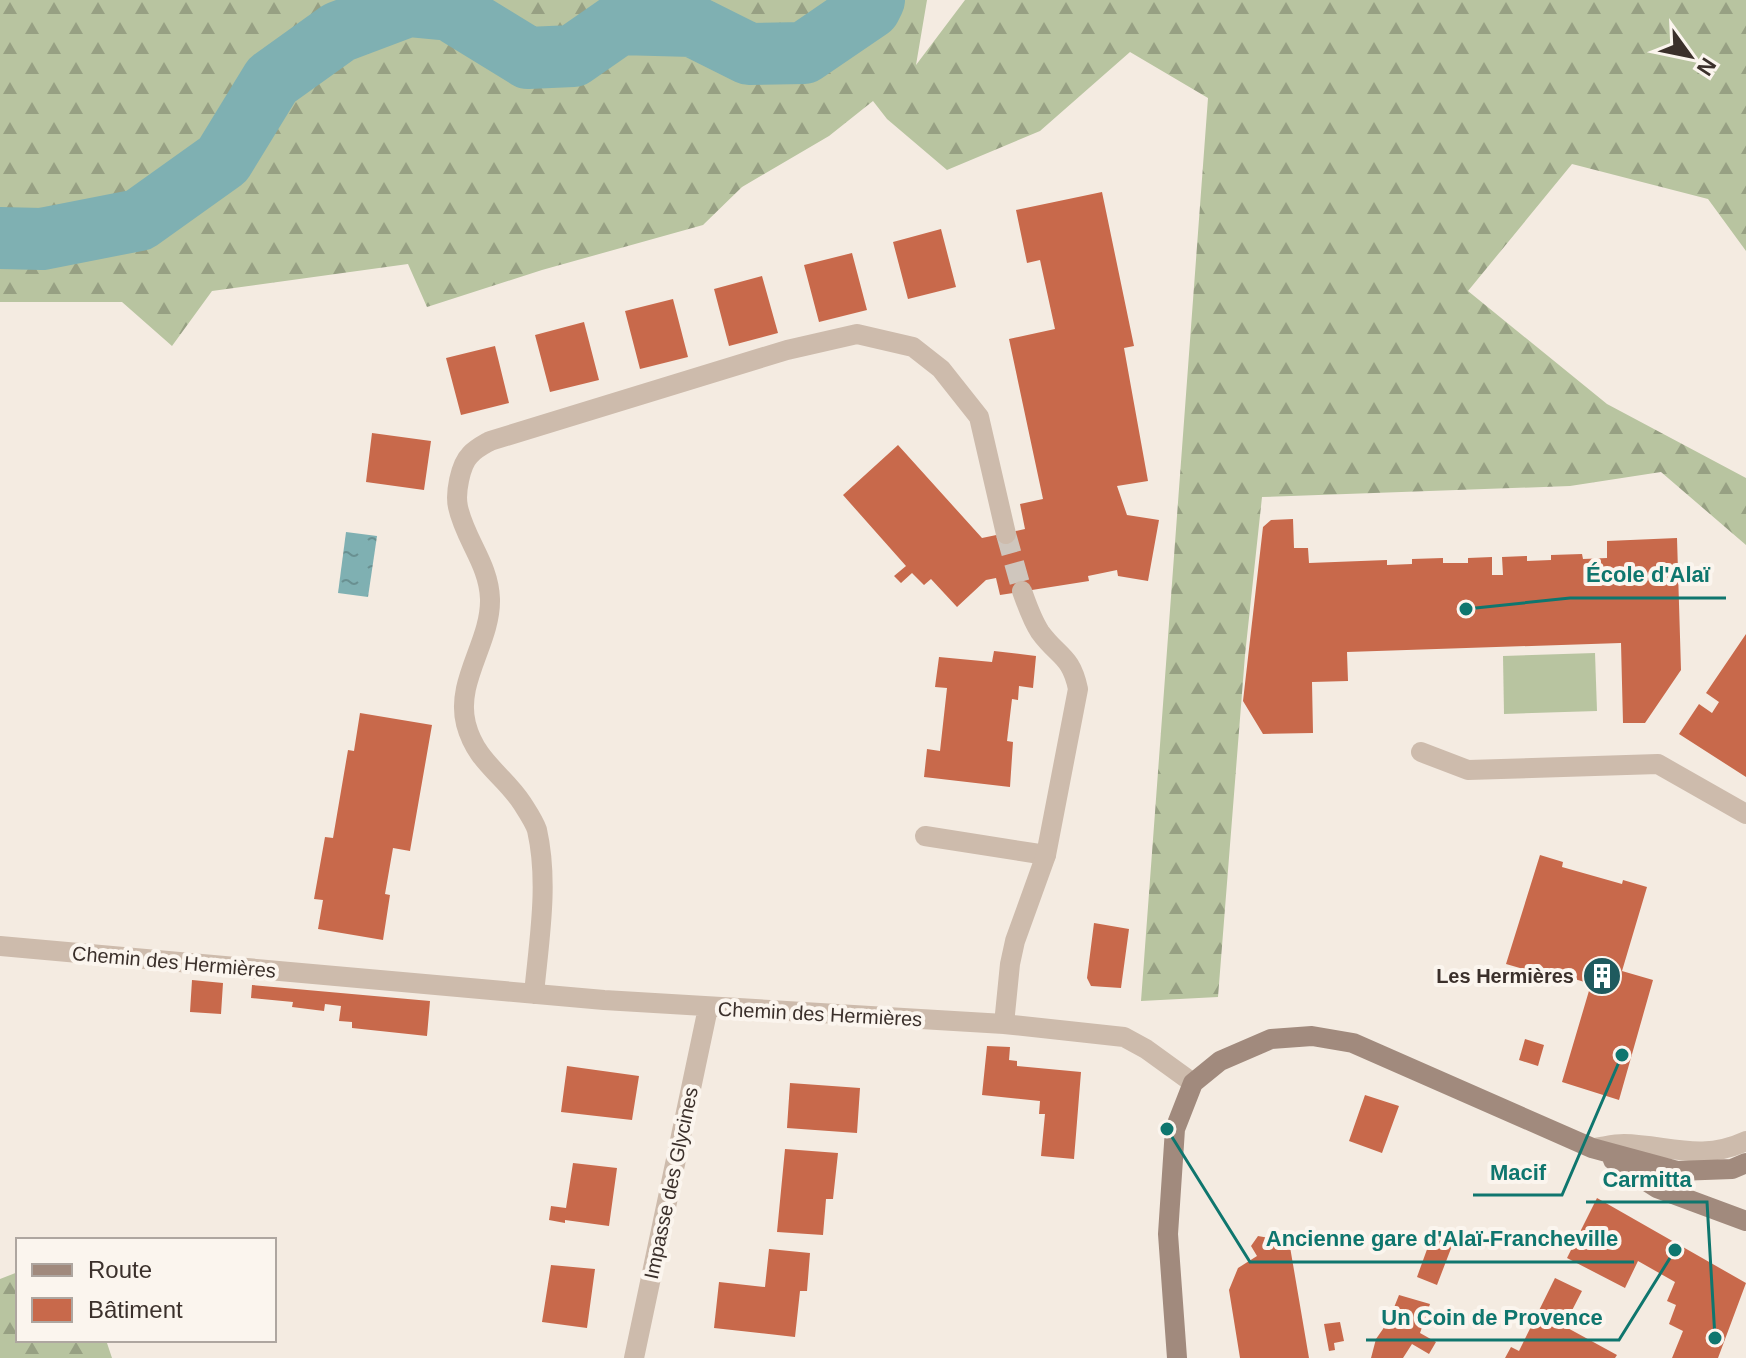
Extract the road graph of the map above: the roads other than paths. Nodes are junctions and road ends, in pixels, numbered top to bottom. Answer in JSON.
{"nodes":[{"id":1,"x":1006,"y":534,"type":"tunnel mouth"},
{"id":2,"x":1022,"y":591,"type":"tunnel mouth"},
{"id":3,"x":1421,"y":752,"type":"dead end"},
{"id":4,"x":1746,"y":814,"type":"edge"},
{"id":5,"x":925,"y":836,"type":"dead end"},
{"id":6,"x":1046,"y":855,"type":"junction"},
{"id":7,"x":0,"y":946,"type":"edge"},
{"id":8,"x":534,"y":994,"type":"junction"},
{"id":9,"x":708,"y":1008,"type":"junction"},
{"id":10,"x":1004,"y":1024,"type":"junction"},
{"id":11,"x":1193,"y":1083,"type":"junction"},
{"id":12,"x":1746,"y":1141,"type":"edge"},
{"id":13,"x":1592,"y":1148,"type":"junction"},
{"id":14,"x":1746,"y":1163,"type":"edge"},
{"id":15,"x":1746,"y":1221,"type":"edge"},
{"id":16,"x":634,"y":1358,"type":"edge"},
{"id":17,"x":1177,"y":1358,"type":"edge"}],
"edges":[{"from":1,"to":8,"type":"street"},
{"from":2,"to":6,"type":"street"},
{"from":3,"to":4,"type":"street"},
{"from":5,"to":6,"type":"street"},
{"from":6,"to":10,"type":"street"},
{"from":7,"to":8,"type":"street","name":"Chemin des Hermières"},
{"from":8,"to":9,"type":"street","name":"Chemin des Hermières"},
{"from":9,"to":10,"type":"street","name":"Chemin des Hermières"},
{"from":9,"to":16,"type":"street","name":"Impasse des Glycines"},
{"from":10,"to":11,"type":"street","name":"Chemin des Hermières"},
{"from":11,"to":13,"type":"main road"},
{"from":11,"to":17,"type":"main road"},
{"from":12,"to":13,"type":"street"},
{"from":13,"to":14,"type":"main road"},
{"from":13,"to":15,"type":"main road"}]}
